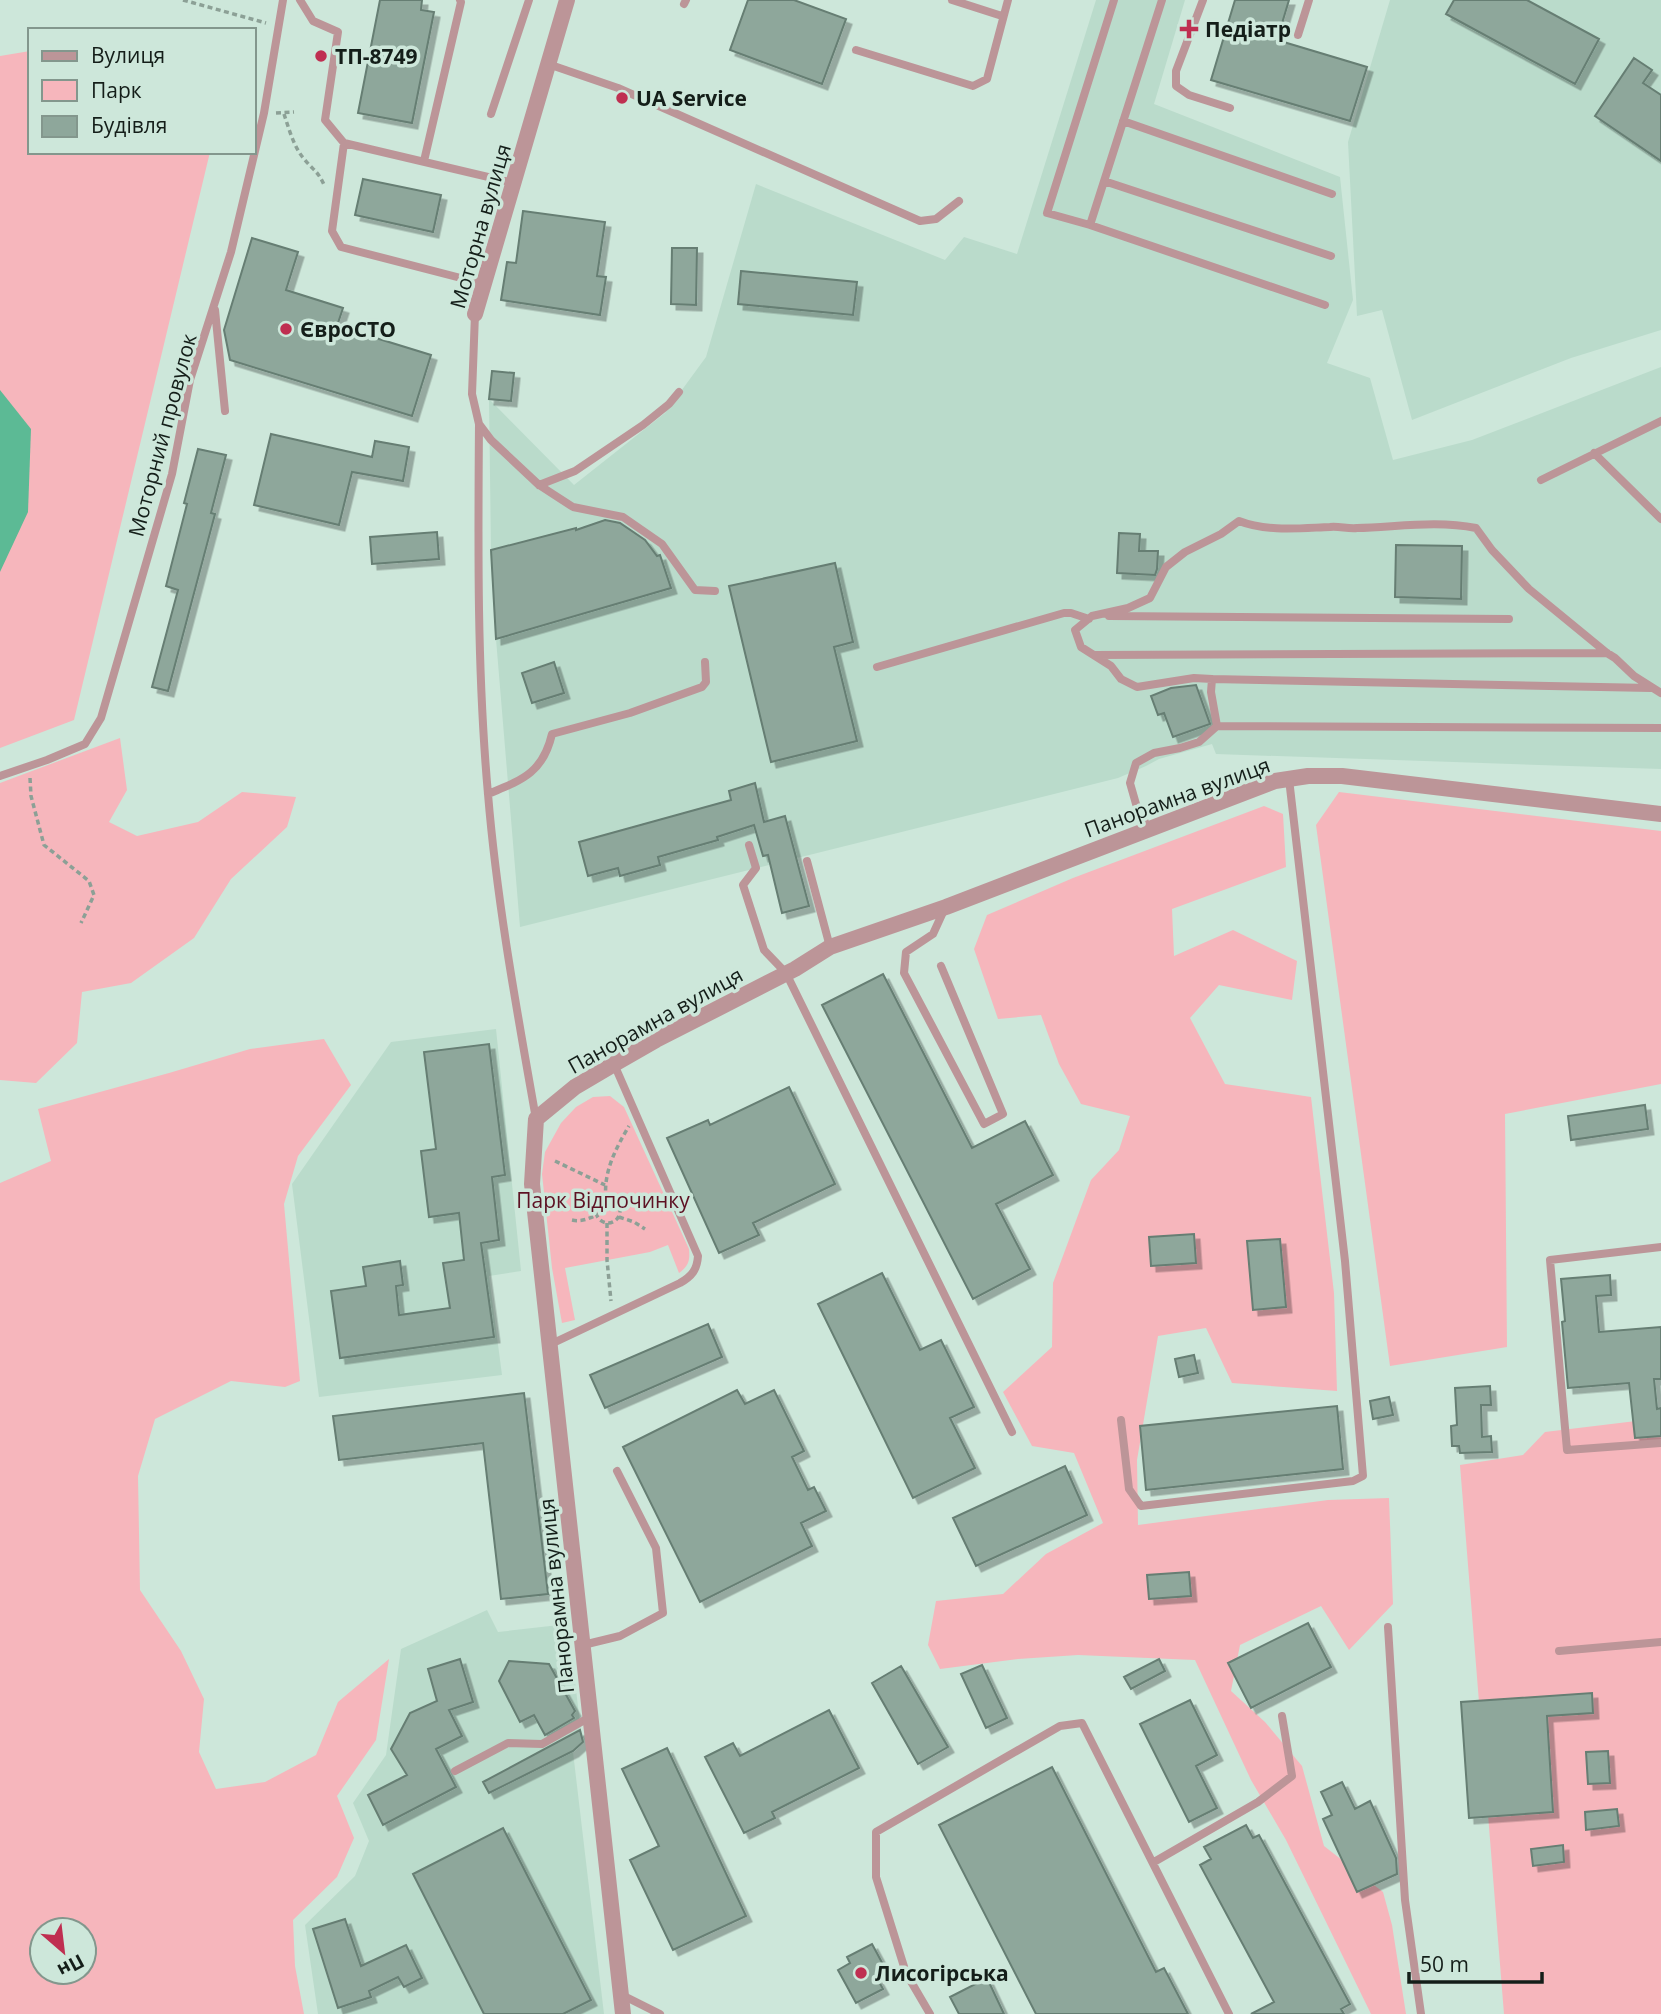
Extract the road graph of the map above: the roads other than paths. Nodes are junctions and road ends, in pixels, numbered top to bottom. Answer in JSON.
{"nodes":[{"id":1,"x":283,"y":0,"type":"edge"},
{"id":2,"x":300,"y":0,"type":"edge"},
{"id":3,"x":460,"y":0,"type":"edge"},
{"id":4,"x":529,"y":0,"type":"edge"},
{"id":5,"x":567,"y":0,"type":"edge"},
{"id":6,"x":952,"y":0,"type":"edge"},
{"id":7,"x":1007,"y":0,"type":"edge"},
{"id":8,"x":1114,"y":0,"type":"edge"},
{"id":9,"x":1162,"y":0,"type":"edge"},
{"id":10,"x":1203,"y":0,"type":"edge"},
{"id":11,"x":1309,"y":0,"type":"edge"},
{"id":12,"x":1003,"y":16,"type":"junction"},
{"id":13,"x":1298,"y":36,"type":"dead end"},
{"id":14,"x":856,"y":50,"type":"dead end"},
{"id":15,"x":548,"y":64,"type":"junction"},
{"id":16,"x":1230,"y":108,"type":"dead end"},
{"id":17,"x":491,"y":114,"type":"dead end"},
{"id":18,"x":1123,"y":121,"type":"junction"},
{"id":19,"x":344,"y":143,"type":"junction"},
{"id":20,"x":256,"y":147,"type":"edge"},
{"id":21,"x":254,"y":154,"type":"edge"},
{"id":22,"x":424,"y":161,"type":"junction"},
{"id":23,"x":1104,"y":181,"type":"junction"},
{"id":24,"x":514,"y":183,"type":"junction"},
{"id":25,"x":1332,"y":194,"type":"dead end"},
{"id":26,"x":959,"y":201,"type":"dead end"},
{"id":27,"x":1090,"y":225,"type":"junction"},
{"id":28,"x":1331,"y":256,"type":"dead end"},
{"id":29,"x":484,"y":284,"type":"junction"},
{"id":30,"x":1325,"y":305,"type":"dead end"},
{"id":31,"x":215,"y":307,"type":"junction"},
{"id":32,"x":475,"y":314,"type":"joint"},
{"id":33,"x":679,"y":392,"type":"dead end"},
{"id":34,"x":225,"y":411,"type":"dead end"},
{"id":35,"x":1661,"y":421,"type":"edge"},
{"id":36,"x":479,"y":424,"type":"junction"},
{"id":37,"x":1594,"y":453,"type":"junction"},
{"id":38,"x":1541,"y":480,"type":"dead end"},
{"id":39,"x":539,"y":485,"type":"junction"},
{"id":40,"x":1661,"y":519,"type":"edge"},
{"id":41,"x":715,"y":591,"type":"dead end"},
{"id":42,"x":1091,"y":617,"type":"junction"},
{"id":43,"x":1508,"y":619,"type":"dead end"},
{"id":44,"x":1607,"y":653,"type":"junction"},
{"id":45,"x":1094,"y":655,"type":"junction"},
{"id":46,"x":705,"y":662,"type":"dead end"},
{"id":47,"x":877,"y":667,"type":"dead end"},
{"id":48,"x":1212,"y":679,"type":"junction"},
{"id":49,"x":1657,"y":690,"type":"edge"},
{"id":50,"x":1217,"y":726,"type":"junction"},
{"id":51,"x":1661,"y":728,"type":"edge"},
{"id":52,"x":0,"y":776,"type":"edge"},
{"id":53,"x":1289,"y":779,"type":"junction"},
{"id":54,"x":488,"y":794,"type":"junction"},
{"id":55,"x":1661,"y":814,"type":"edge"},
{"id":56,"x":1149,"y":830,"type":"junction"},
{"id":57,"x":749,"y":845,"type":"dead end"},
{"id":58,"x":807,"y":861,"type":"dead end"},
{"id":59,"x":946,"y":907,"type":"junction"},
{"id":60,"x":830,"y":947,"type":"junction"},
{"id":61,"x":941,"y":966,"type":"dead end"},
{"id":62,"x":786,"y":973,"type":"junction"},
{"id":63,"x":614,"y":1064,"type":"junction"},
{"id":64,"x":536,"y":1119,"type":"junction"},
{"id":65,"x":1661,"y":1247,"type":"edge"},
{"id":66,"x":550,"y":1345,"type":"junction"},
{"id":67,"x":1121,"y":1420,"type":"dead end"},
{"id":68,"x":1012,"y":1432,"type":"dead end"},
{"id":69,"x":1661,"y":1443,"type":"edge"},
{"id":70,"x":617,"y":1471,"type":"dead end"},
{"id":71,"x":1388,"y":1627,"type":"dead end"},
{"id":72,"x":1661,"y":1642,"type":"edge"},
{"id":73,"x":582,"y":1646,"type":"junction"},
{"id":74,"x":1559,"y":1651,"type":"dead end"},
{"id":75,"x":1282,"y":1716,"type":"dead end"},
{"id":76,"x":590,"y":1717,"type":"junction"},
{"id":77,"x":455,"y":1771,"type":"dead end"},
{"id":78,"x":1154,"y":1862,"type":"junction"},
{"id":79,"x":621,"y":1995,"type":"junction"},
{"id":80,"x":623,"y":2014,"type":"edge"},
{"id":81,"x":660,"y":2014,"type":"edge"},
{"id":82,"x":930,"y":2014,"type":"edge"},
{"id":83,"x":1229,"y":2014,"type":"edge"},
{"id":84,"x":1421,"y":2014,"type":"edge"}],
"edges":[{"from":1,"to":20,"type":"lane","name":"Моторний провулок"},
{"from":2,"to":19,"type":"lane"},
{"from":3,"to":22,"type":"lane"},
{"from":4,"to":17,"type":"lane"},
{"from":5,"to":15,"type":"street","name":"Моторна вулиця"},
{"from":6,"to":12,"type":"lane"},
{"from":7,"to":12,"type":"lane"},
{"from":8,"to":27,"type":"lane"},
{"from":9,"to":18,"type":"lane"},
{"from":10,"to":16,"type":"lane"},
{"from":11,"to":13,"type":"lane"},
{"from":12,"to":14,"type":"lane"},
{"from":15,"to":24,"type":"street","name":"Моторна вулиця"},
{"from":15,"to":26,"type":"lane"},
{"from":18,"to":23,"type":"lane"},
{"from":18,"to":25,"type":"lane"},
{"from":19,"to":22,"type":"lane"},
{"from":19,"to":29,"type":"lane"},
{"from":21,"to":31,"type":"lane","name":"Моторний провулок"},
{"from":22,"to":24,"type":"lane"},
{"from":23,"to":27,"type":"lane"},
{"from":23,"to":28,"type":"lane"},
{"from":24,"to":29,"type":"street","name":"Моторна вулиця"},
{"from":27,"to":30,"type":"lane"},
{"from":29,"to":32,"type":"street","name":"Моторна вулиця"},
{"from":31,"to":34,"type":"lane"},
{"from":31,"to":52,"type":"lane","name":"Моторний провулок"},
{"from":32,"to":36,"type":"lane","name":"Моторна вулиця"},
{"from":33,"to":39,"type":"lane"},
{"from":35,"to":37,"type":"lane"},
{"from":36,"to":39,"type":"lane","name":"Моторна вулиця"},
{"from":36,"to":54,"type":"lane"},
{"from":37,"to":38,"type":"lane"},
{"from":37,"to":40,"type":"lane"},
{"from":39,"to":41,"type":"lane","name":"Моторна вулиця"},
{"from":42,"to":43,"type":"lane"},
{"from":42,"to":44,"type":"lane"},
{"from":42,"to":45,"type":"lane"},
{"from":42,"to":47,"type":"lane"},
{"from":44,"to":45,"type":"lane"},
{"from":44,"to":49,"type":"lane"},
{"from":45,"to":48,"type":"lane"},
{"from":46,"to":54,"type":"lane"},
{"from":48,"to":49,"type":"lane"},
{"from":48,"to":50,"type":"lane"},
{"from":50,"to":51,"type":"lane"},
{"from":50,"to":56,"type":"lane"},
{"from":53,"to":55,"type":"street","name":"Панорамна вулиця"},
{"from":53,"to":56,"type":"street","name":"Панорамна вулиця"},
{"from":53,"to":67,"type":"lane"},
{"from":54,"to":64,"type":"lane"},
{"from":56,"to":59,"type":"street","name":"Панорамна вулиця"},
{"from":57,"to":62,"type":"lane"},
{"from":58,"to":60,"type":"lane"},
{"from":59,"to":60,"type":"street","name":"Панорамна вулиця"},
{"from":59,"to":61,"type":"lane"},
{"from":60,"to":62,"type":"street","name":"Панорамна вулиця"},
{"from":62,"to":63,"type":"street","name":"Панорамна вулиця"},
{"from":62,"to":68,"type":"lane"},
{"from":63,"to":64,"type":"street","name":"Панорамна вулиця"},
{"from":63,"to":66,"type":"lane"},
{"from":64,"to":66,"type":"street","name":"Панорамна вулиця"},
{"from":65,"to":69,"type":"lane"},
{"from":66,"to":73,"type":"street","name":"Панорамна вулиця"},
{"from":70,"to":73,"type":"lane"},
{"from":71,"to":84,"type":"lane"},
{"from":72,"to":74,"type":"lane"},
{"from":73,"to":76,"type":"street","name":"Панорамна вулиця"},
{"from":75,"to":78,"type":"lane"},
{"from":76,"to":77,"type":"lane"},
{"from":76,"to":79,"type":"street","name":"Панорамна вулиця"},
{"from":78,"to":82,"type":"lane"},
{"from":78,"to":83,"type":"lane"},
{"from":79,"to":80,"type":"street","name":"Панорамна вулиця"},
{"from":79,"to":81,"type":"lane"}]}
